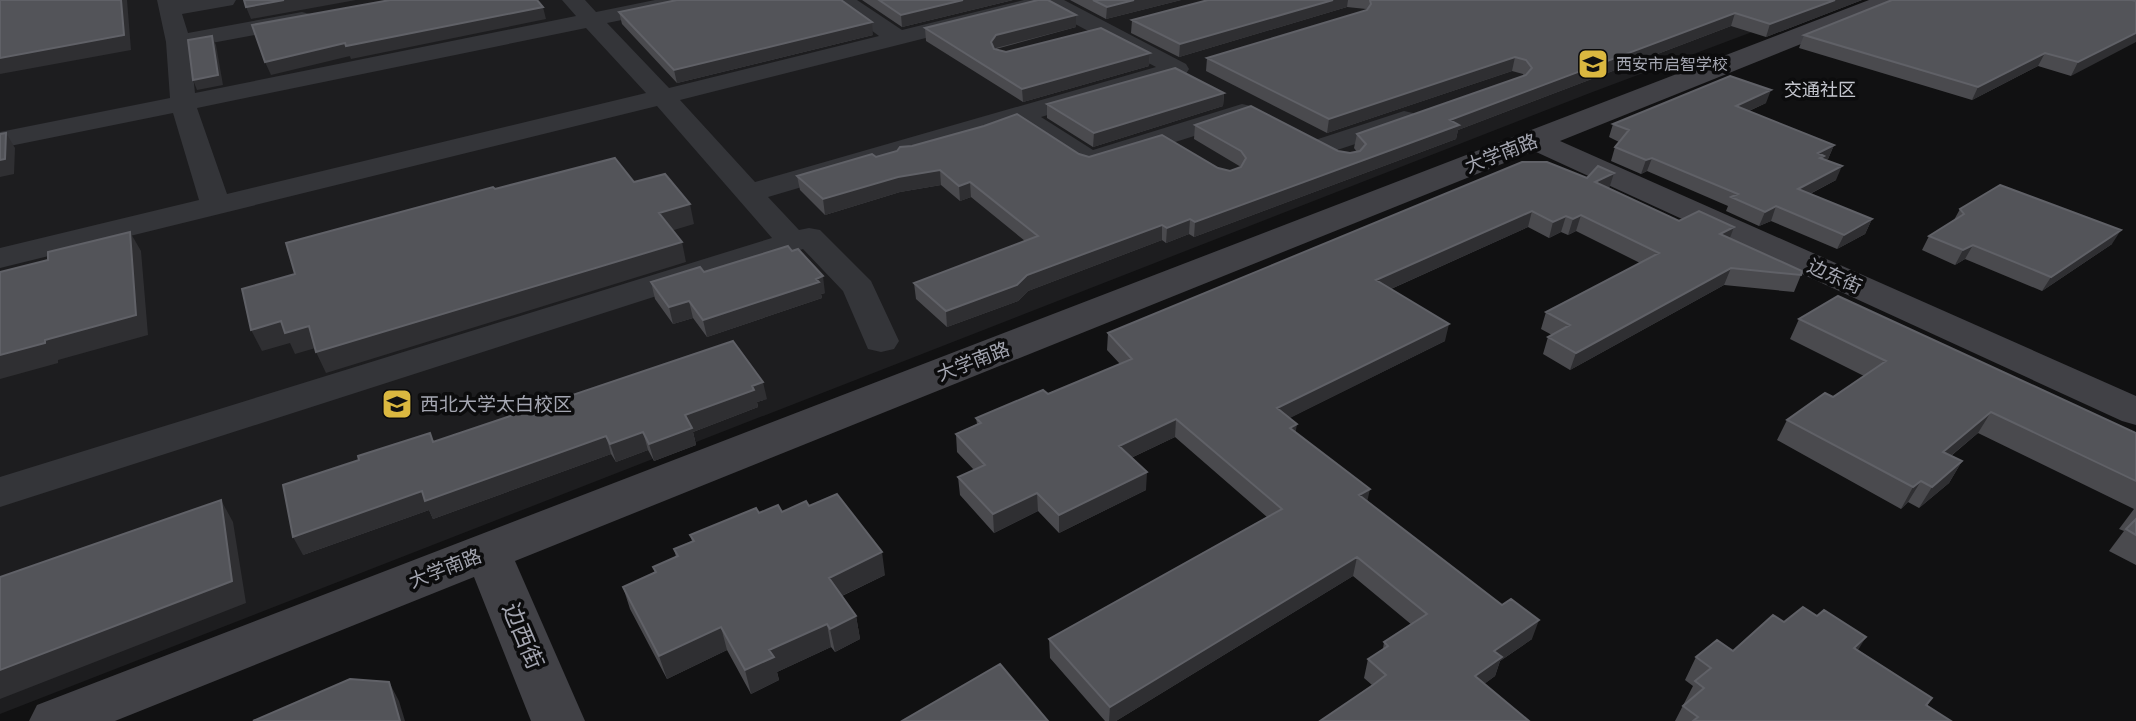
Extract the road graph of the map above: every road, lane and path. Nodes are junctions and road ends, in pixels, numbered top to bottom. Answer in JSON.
{"nodes":[{"id":1,"x":225,"y":0,"type":"edge"},
{"id":2,"x":688,"y":0,"type":"edge"},
{"id":3,"x":842,"y":0,"type":"edge"},
{"id":4,"x":1049,"y":0,"type":"edge"},
{"id":5,"x":1890,"y":0,"type":"edge"},
{"id":6,"x":169,"y":5,"type":"edge"},
{"id":7,"x":582,"y":10,"type":"edge"},
{"id":8,"x":326,"y":15,"type":"edge"},
{"id":9,"x":1116,"y":27,"type":"junction"},
{"id":10,"x":898,"y":38,"type":"junction"},
{"id":11,"x":1067,"y":40,"type":"edge"},
{"id":12,"x":178,"y":42,"type":"junction"},
{"id":13,"x":1200,"y":76,"type":"junction"},
{"id":14,"x":663,"y":97,"type":"junction"},
{"id":15,"x":183,"y":103,"type":"junction"},
{"id":16,"x":1425,"y":111,"type":"edge"},
{"id":17,"x":1020,"y":115,"type":"junction"},
{"id":18,"x":1301,"y":133,"type":"edge"},
{"id":19,"x":1165,"y":136,"type":"junction"},
{"id":20,"x":0,"y":140,"type":"edge"},
{"id":21,"x":1534,"y":140,"type":"junction"},
{"id":22,"x":1325,"y":146,"type":"junction"},
{"id":23,"x":1196,"y":155,"type":"edge"},
{"id":24,"x":1352,"y":160,"type":"edge"},
{"id":25,"x":748,"y":193,"type":"junction"},
{"id":26,"x":216,"y":206,"type":"junction"},
{"id":27,"x":792,"y":242,"type":"junction"},
{"id":28,"x":0,"y":258,"type":"edge"},
{"id":29,"x":881,"y":341,"type":"dead end"},
{"id":30,"x":2136,"y":412,"type":"edge"},
{"id":31,"x":0,"y":492,"type":"edge"},
{"id":32,"x":487,"y":551,"type":"junction"},
{"id":33,"x":56,"y":721,"type":"edge"},
{"id":34,"x":558,"y":721,"type":"edge"}],
"edges":[{"from":1,"to":6,"type":"street"},
{"from":2,"to":7,"type":"street"},
{"from":3,"to":10,"type":"street"},
{"from":4,"to":9,"type":"street"},
{"from":4,"to":10,"type":"street"},
{"from":5,"to":21,"type":"street","name":"大学南路"},
{"from":6,"to":12,"type":"street"},
{"from":7,"to":14,"type":"street"},
{"from":7,"to":15,"type":"street"},
{"from":8,"to":12,"type":"street"},
{"from":9,"to":11,"type":"street"},
{"from":9,"to":13,"type":"street"},
{"from":10,"to":14,"type":"street"},
{"from":12,"to":15,"type":"street"},
{"from":13,"to":17,"type":"street"},
{"from":13,"to":19,"type":"street"},
{"from":14,"to":25,"type":"street"},
{"from":14,"to":26,"type":"street"},
{"from":15,"to":20,"type":"street"},
{"from":15,"to":26,"type":"street"},
{"from":16,"to":22,"type":"street"},
{"from":17,"to":19,"type":"street"},
{"from":17,"to":25,"type":"street"},
{"from":18,"to":22,"type":"street"},
{"from":19,"to":23,"type":"street"},
{"from":21,"to":30,"type":"street","name":"边东街"},
{"from":21,"to":32,"type":"street","name":"大学南路"},
{"from":22,"to":24,"type":"street"},
{"from":25,"to":27,"type":"street"},
{"from":26,"to":28,"type":"street"},
{"from":27,"to":29,"type":"street"},
{"from":27,"to":31,"type":"street"},
{"from":32,"to":33,"type":"street","name":"大学南路"},
{"from":32,"to":34,"type":"street","name":"边西街"}]}
